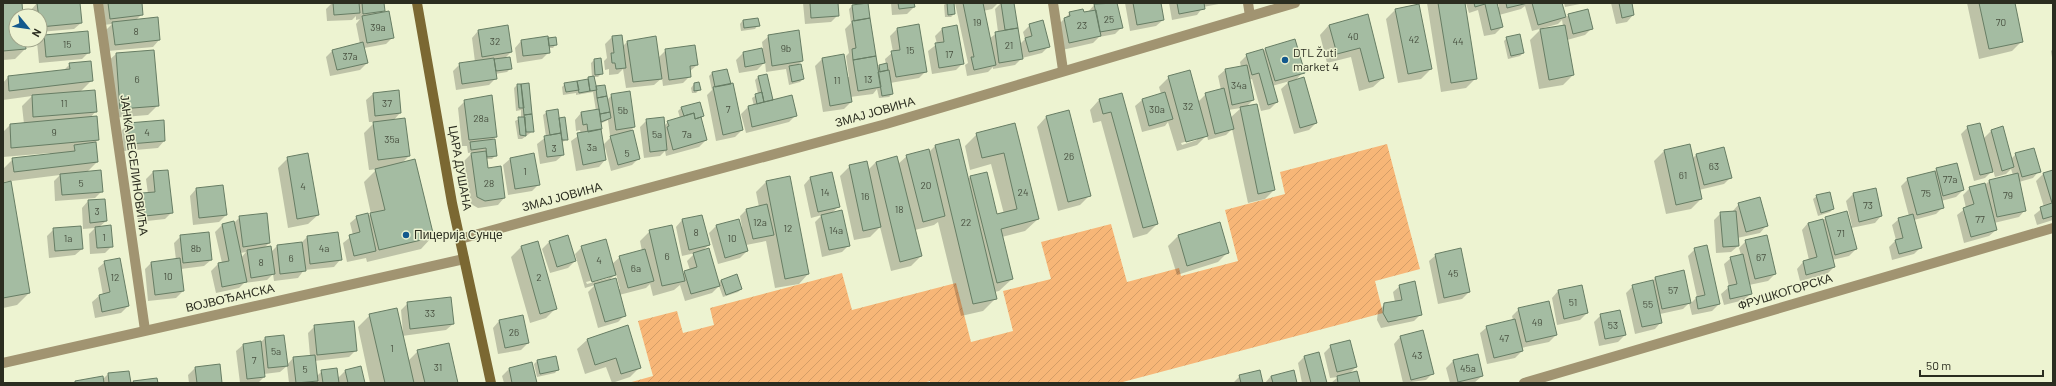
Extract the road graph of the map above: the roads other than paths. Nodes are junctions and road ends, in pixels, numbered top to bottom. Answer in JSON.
{"nodes":[{"id":1,"x":98,"y":3,"type":"edge"},
{"id":2,"x":417,"y":3,"type":"edge"},
{"id":3,"x":1053,"y":3,"type":"edge"},
{"id":4,"x":1248,"y":3,"type":"edge"},
{"id":5,"x":1295,"y":3,"type":"edge"},
{"id":6,"x":1250,"y":16,"type":"junction"},
{"id":7,"x":1063,"y":70,"type":"junction"},
{"id":8,"x":2053,"y":228,"type":"edge"},
{"id":9,"x":460,"y":239,"type":"junction"},
{"id":10,"x":464,"y":259,"type":"junction"},
{"id":11,"x":145,"y":330,"type":"junction"},
{"id":12,"x":3,"y":362,"type":"edge"},
{"id":13,"x":490,"y":383,"type":"edge"},
{"id":14,"x":1524,"y":383,"type":"edge"}],
"edges":[{"from":1,"to":11,"type":"street","name":"ЈАНКА ВЕСЕЛИНОВИЋА"},
{"from":2,"to":9,"type":"main road","name":"ЦАРА ДУШАНА"},
{"from":3,"to":7,"type":"street"},
{"from":4,"to":6,"type":"street"},
{"from":5,"to":6,"type":"street","name":"ЗМАЈ ЈОВИНА"},
{"from":6,"to":7,"type":"street","name":"ЗМАЈ ЈОВИНА"},
{"from":7,"to":9,"type":"street","name":"ЗМАЈ ЈОВИНА"},
{"from":8,"to":14,"type":"street","name":"ФРУШКОГОРСКА"},
{"from":9,"to":10,"type":"main road","name":"ЦАРА ДУШАНА"},
{"from":10,"to":11,"type":"street","name":"ВОЈВОЂАНСКА"},
{"from":10,"to":13,"type":"main road","name":"ЦАРА ДУШАНА"},
{"from":11,"to":12,"type":"street","name":"ВОЈВОЂАНСКА"}]}
